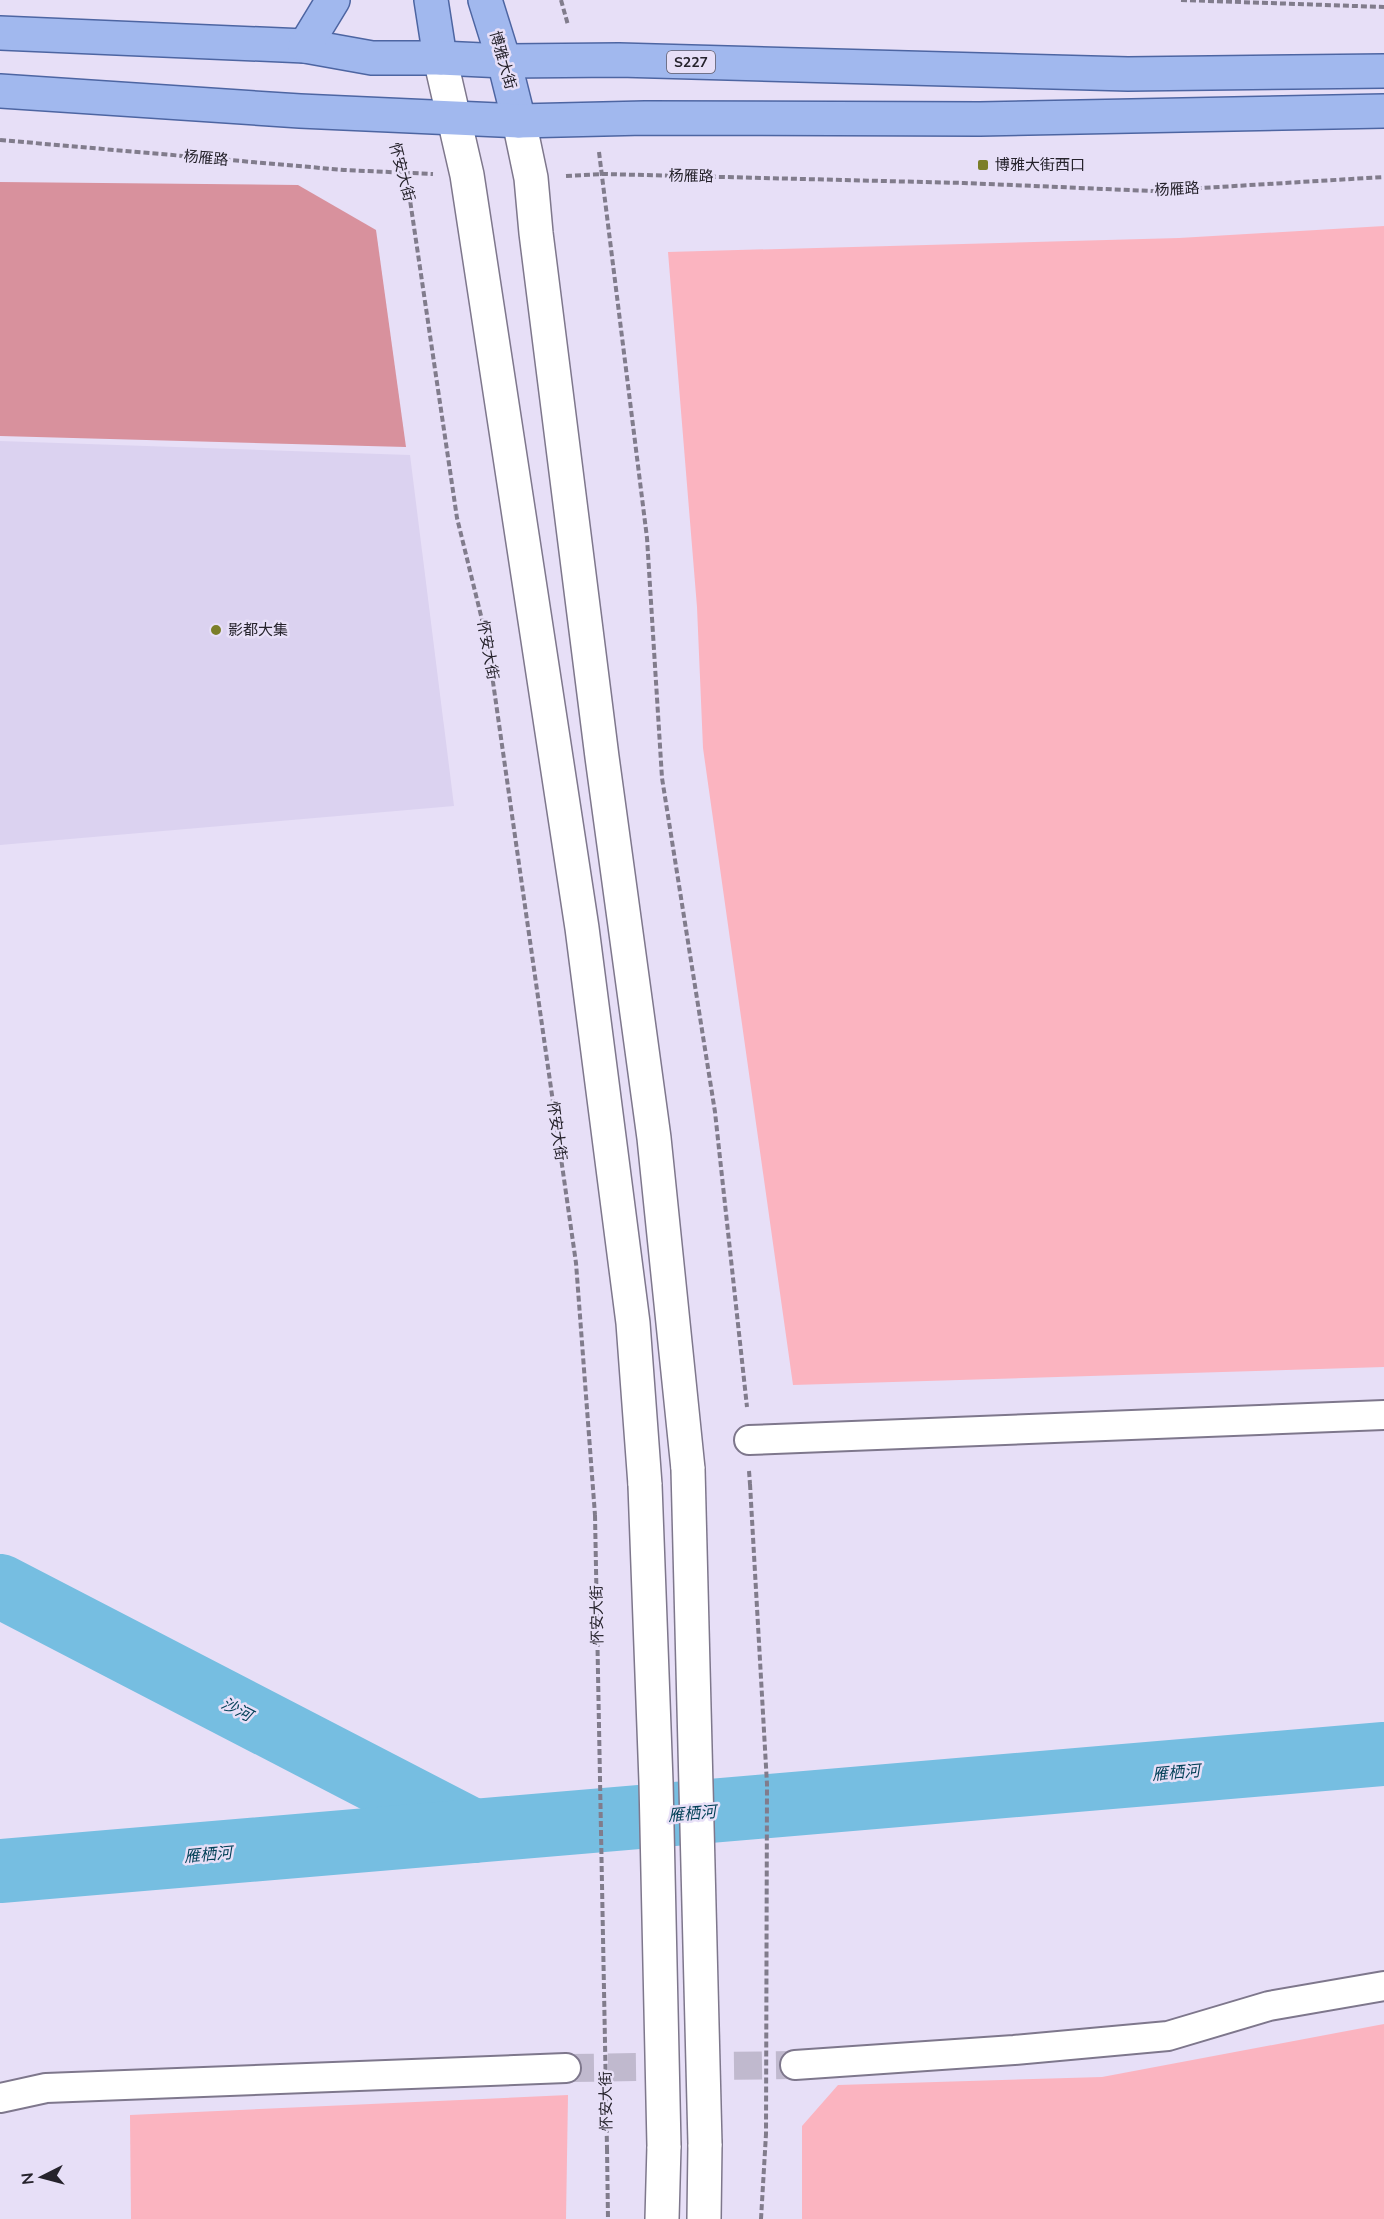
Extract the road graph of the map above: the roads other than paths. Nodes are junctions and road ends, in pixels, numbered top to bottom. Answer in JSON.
{"nodes":[{"id":1,"x":333,"y":0,"type":"edge"},
{"id":2,"x":431,"y":0,"type":"edge"},
{"id":3,"x":485,"y":0,"type":"edge"},
{"id":4,"x":0,"y":33,"type":"edge"},
{"id":5,"x":305,"y":46,"type":"junction"},
{"id":6,"x":440,"y":58,"type":"junction"},
{"id":7,"x":504,"y":61,"type":"junction"},
{"id":8,"x":1384,"y":71,"type":"edge"},
{"id":9,"x":0,"y":91,"type":"edge"},
{"id":10,"x":1384,"y":111,"type":"edge"},
{"id":11,"x":455,"y":117,"type":"junction"},
{"id":12,"x":519,"y":121,"type":"junction"},
{"id":13,"x":1384,"y":1415,"type":"edge"},
{"id":14,"x":749,"y":1440,"type":"road end"},
{"id":15,"x":1384,"y":1986,"type":"edge"},
{"id":16,"x":795,"y":2065,"type":"tunnel mouth"},
{"id":17,"x":566,"y":2068,"type":"tunnel mouth"},
{"id":18,"x":0,"y":2098,"type":"edge"},
{"id":19,"x":662,"y":2219,"type":"edge"},
{"id":20,"x":704,"y":2219,"type":"edge"}],
"edges":[{"from":1,"to":5,"type":"main road"},
{"from":2,"to":6,"type":"main road"},
{"from":3,"to":7,"type":"main road","name":"博雅大街"},
{"from":4,"to":5,"type":"main road","number":"S227"},
{"from":5,"to":6,"type":"main road","number":"S227"},
{"from":6,"to":7,"type":"main road","number":"S227"},
{"from":6,"to":11,"type":"main road"},
{"from":7,"to":8,"type":"main road","number":"S227"},
{"from":7,"to":12,"type":"main road","name":"博雅大街"},
{"from":9,"to":11,"type":"main road"},
{"from":10,"to":12,"type":"main road"},
{"from":11,"to":12,"type":"main road"},
{"from":11,"to":19,"type":"main road","bridge":true},
{"from":12,"to":20,"type":"main road","bridge":true},
{"from":13,"to":14,"type":"street"},
{"from":15,"to":16,"type":"street"},
{"from":17,"to":18,"type":"street"}]}
